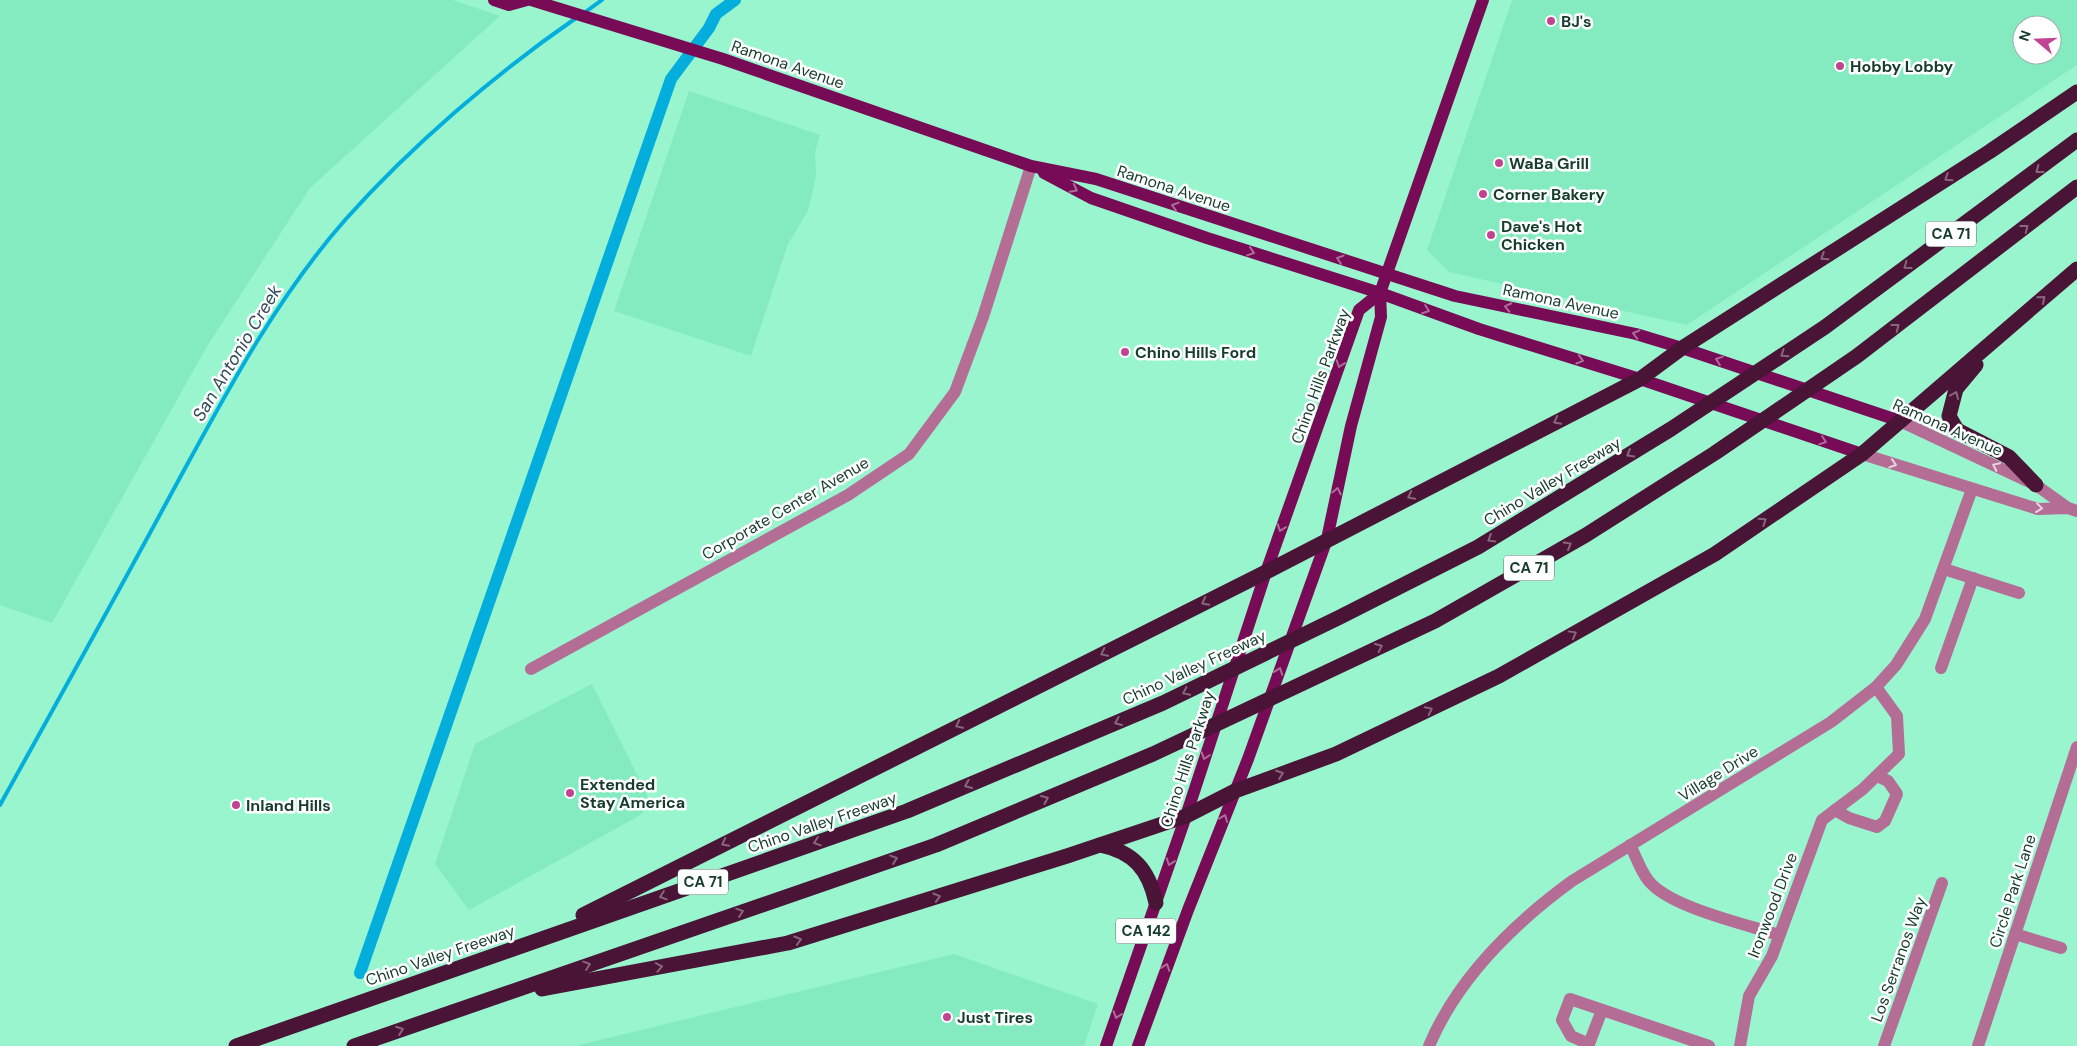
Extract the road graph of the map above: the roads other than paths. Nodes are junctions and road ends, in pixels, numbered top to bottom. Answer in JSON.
{"nodes":[{"id":1,"x":494,"y":0,"type":"edge"},
{"id":2,"x":527,"y":0,"type":"edge"},
{"id":3,"x":531,"y":0,"type":"edge"},
{"id":4,"x":1484,"y":0,"type":"edge"},
{"id":5,"x":2077,"y":92,"type":"edge"},
{"id":6,"x":2077,"y":140,"type":"edge"},
{"id":7,"x":1031,"y":166,"type":"junction"},
{"id":8,"x":2077,"y":187,"type":"edge"},
{"id":9,"x":2077,"y":269,"type":"edge"},
{"id":10,"x":1386,"y":274,"type":"junction"},
{"id":11,"x":1380,"y":293,"type":"junction"},
{"id":12,"x":2007,"y":329,"type":"junction"},
{"id":13,"x":1682,"y":348,"type":"junction"},
{"id":14,"x":1640,"y":379,"type":"junction"},
{"id":15,"x":1900,"y":421,"type":"junction"},
{"id":16,"x":1862,"y":454,"type":"junction"},
{"id":17,"x":2036,"y":485,"type":"junction"},
{"id":18,"x":1972,"y":489,"type":"junction"},
{"id":19,"x":2073,"y":510,"type":"edge"},
{"id":20,"x":1327,"y":538,"type":"junction"},
{"id":21,"x":1944,"y":569,"type":"junction"},
{"id":22,"x":1266,"y":572,"type":"junction"},
{"id":23,"x":1972,"y":578,"type":"junction"},
{"id":24,"x":2018,"y":592,"type":"dead end"},
{"id":25,"x":1941,"y":668,"type":"dead end"},
{"id":26,"x":531,"y":669,"type":"dead end"},
{"id":27,"x":1876,"y":687,"type":"junction"},
{"id":28,"x":2077,"y":747,"type":"edge"},
{"id":29,"x":1877,"y":776,"type":"junction"},
{"id":30,"x":1235,"y":791,"type":"junction"},
{"id":31,"x":1835,"y":810,"type":"junction"},
{"id":32,"x":1186,"y":816,"type":"junction"},
{"id":33,"x":1100,"y":845,"type":"junction"},
{"id":34,"x":1630,"y":845,"type":"junction"},
{"id":35,"x":1942,"y":883,"type":"dead end"},
{"id":36,"x":1156,"y":903,"type":"junction"},
{"id":37,"x":2015,"y":934,"type":"junction"},
{"id":38,"x":1779,"y":935,"type":"junction"},
{"id":39,"x":530,"y":942,"type":"junction"},
{"id":40,"x":2061,"y":948,"type":"dead end"},
{"id":41,"x":491,"y":998,"type":"junction"},
{"id":42,"x":1602,"y":1010,"type":"dead end"},
{"id":43,"x":236,"y":1046,"type":"edge"},
{"id":44,"x":354,"y":1046,"type":"edge"},
{"id":45,"x":1106,"y":1046,"type":"edge"},
{"id":46,"x":1138,"y":1046,"type":"edge"},
{"id":47,"x":1429,"y":1046,"type":"edge"},
{"id":48,"x":1710,"y":1046,"type":"edge"},
{"id":49,"x":1740,"y":1046,"type":"edge"},
{"id":50,"x":1884,"y":1046,"type":"edge"},
{"id":51,"x":1978,"y":1046,"type":"edge"}],
"edges":[{"from":1,"to":2,"type":"main road"},
{"from":3,"to":7,"type":"main road","name":"Ramona Avenue"},
{"from":4,"to":10,"type":"main road"},
{"from":5,"to":13,"type":"highway","one_way":true},
{"from":6,"to":39,"type":"highway","name":"Chino Valley Freeway","number":"CA 71","one_way":true},
{"from":10,"to":7,"type":"main road","name":"Ramona Avenue","one_way":true},
{"from":7,"to":11,"type":"main road","name":"Ramona Avenue","one_way":true},
{"from":7,"to":26,"type":"street","name":"Corporate Center Avenue"},
{"from":41,"to":8,"type":"highway","number":"CA 71","one_way":true},
{"from":12,"to":9,"type":"highway","one_way":true},
{"from":10,"to":11,"type":"main road"},
{"from":13,"to":10,"type":"main road","name":"Ramona Avenue","one_way":true},
{"from":11,"to":14,"type":"main road","name":"Ramona Avenue","one_way":true},
{"from":20,"to":11,"type":"main road","one_way":true},
{"from":11,"to":22,"type":"main road","name":"Chino Hills Parkway","one_way":true},
{"from":12,"to":15,"type":"highway"},
{"from":17,"to":12,"type":"highway","one_way":true},
{"from":13,"to":14,"type":"highway"},
{"from":15,"to":13,"type":"main road","name":"Ramona Avenue","one_way":true},
{"from":14,"to":16,"type":"main road","name":"Ramona Avenue","one_way":true},
{"from":14,"to":20,"type":"highway","one_way":true},
{"from":15,"to":16,"type":"highway"},
{"from":17,"to":15,"type":"street","name":"Ramona Avenue","one_way":true},
{"from":16,"to":18,"type":"street","name":"Ramona Avenue","one_way":true},
{"from":30,"to":16,"type":"highway","one_way":true},
{"from":17,"to":19,"type":"street","name":"Ramona Avenue"},
{"from":18,"to":19,"type":"street","name":"Ramona Avenue","one_way":true},
{"from":18,"to":21,"type":"street","name":"Village Drive"},
{"from":20,"to":22,"type":"highway"},
{"from":30,"to":20,"type":"main road","number":"CA 142","one_way":true},
{"from":21,"to":23,"type":"street"},
{"from":21,"to":27,"type":"street","name":"Village Drive"},
{"from":22,"to":32,"type":"main road","name":"Chino Hills Parkway","number":"CA 142","one_way":true},
{"from":22,"to":39,"type":"highway","one_way":true},
{"from":23,"to":24,"type":"street"},
{"from":23,"to":25,"type":"street"},
{"from":27,"to":29,"type":"street","name":"Ironwood Drive"},
{"from":27,"to":34,"type":"street","name":"Village Drive"},
{"from":28,"to":37,"type":"street","name":"Circle Park Lane"},
{"from":29,"to":31,"type":"street","name":"Ironwood Drive"},
{"from":29,"to":31,"type":"street"},
{"from":30,"to":32,"type":"highway"},
{"from":46,"to":30,"type":"main road","number":"CA 142","one_way":true},
{"from":31,"to":38,"type":"street","name":"Ironwood Drive"},
{"from":32,"to":33,"type":"highway"},
{"from":32,"to":36,"type":"main road","name":"Chino Hills Parkway","number":"CA 142","one_way":true},
{"from":33,"to":36,"type":"highway"},
{"from":41,"to":33,"type":"highway","one_way":true},
{"from":34,"to":38,"type":"street"},
{"from":34,"to":47,"type":"street","name":"Village Drive"},
{"from":35,"to":50,"type":"street","name":"Los Serranos Way"},
{"from":36,"to":45,"type":"main road","name":"Chino Hills Parkway","number":"CA 142","one_way":true},
{"from":37,"to":40,"type":"street"},
{"from":37,"to":51,"type":"street","name":"Circle Park Lane"},
{"from":38,"to":49,"type":"street","name":"Ironwood Drive"},
{"from":39,"to":43,"type":"highway","name":"Chino Valley Freeway","number":"CA 71"},
{"from":44,"to":41,"type":"highway","number":"CA 71","one_way":true},
{"from":42,"to":48,"type":"street"}]}
